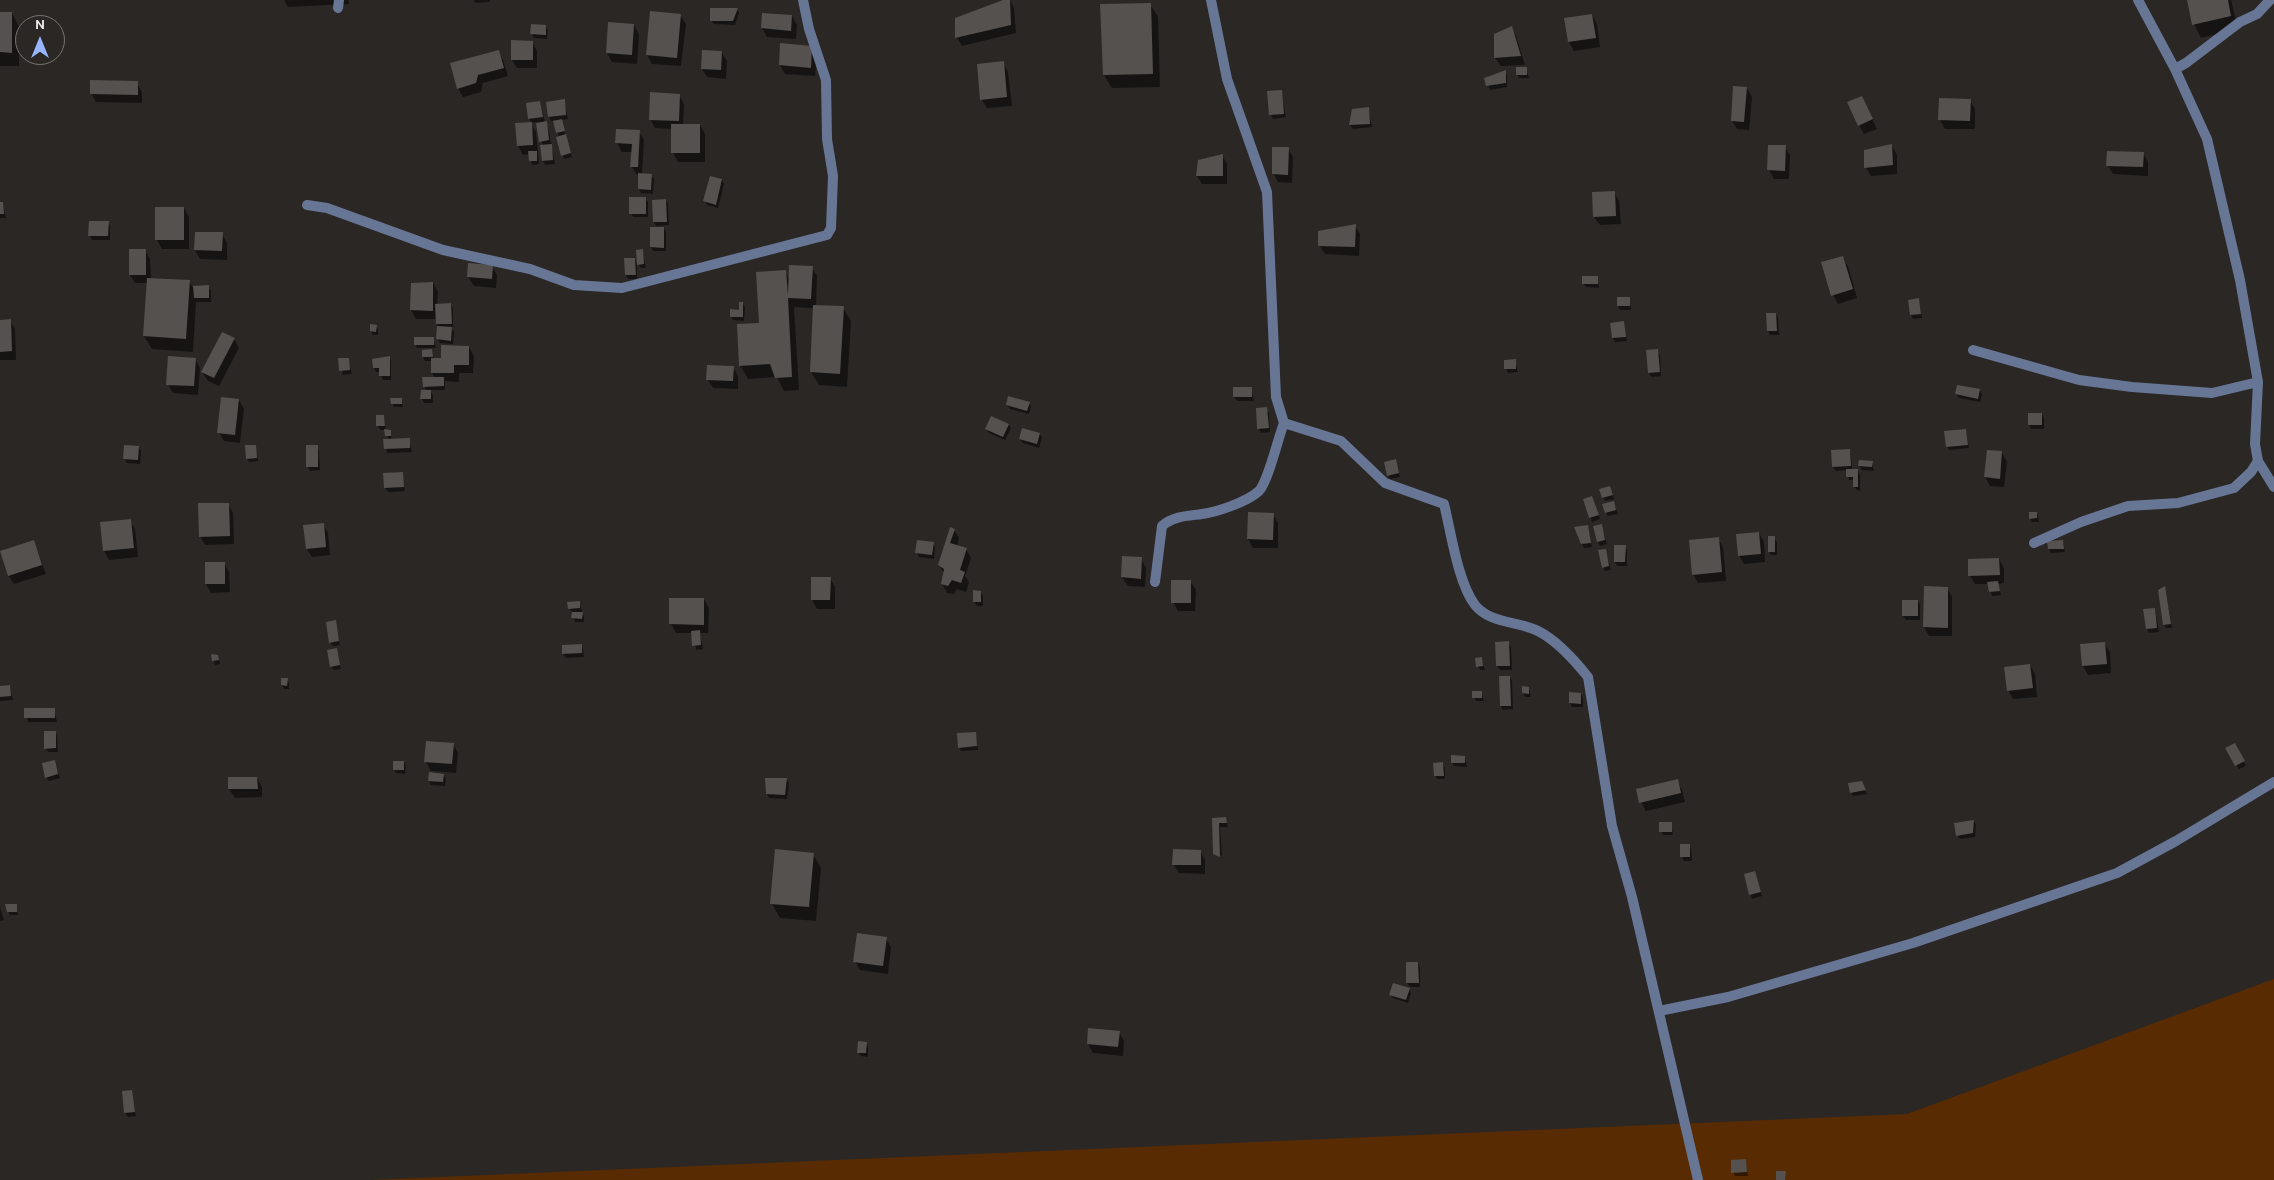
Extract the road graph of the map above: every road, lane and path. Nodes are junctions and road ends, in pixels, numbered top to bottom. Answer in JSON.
{"nodes":[{"id":1,"x":803,"y":0,"type":"edge"},
{"id":2,"x":1211,"y":0,"type":"edge"},
{"id":3,"x":2138,"y":0,"type":"edge"},
{"id":4,"x":2270,"y":0,"type":"edge"},
{"id":5,"x":2175,"y":68,"type":"junction"},
{"id":6,"x":307,"y":205,"type":"dead end"},
{"id":7,"x":1973,"y":350,"type":"dead end"},
{"id":8,"x":2258,"y":382,"type":"junction"},
{"id":9,"x":1284,"y":423,"type":"junction"},
{"id":10,"x":2258,"y":461,"type":"junction"},
{"id":11,"x":2274,"y":487,"type":"edge"},
{"id":12,"x":2034,"y":543,"type":"dead end"},
{"id":13,"x":1155,"y":582,"type":"dead end"},
{"id":14,"x":2274,"y":782,"type":"edge"},
{"id":15,"x":1660,"y":1010,"type":"junction"},
{"id":16,"x":1698,"y":1180,"type":"edge"}],
"edges":[{"from":1,"to":6,"type":"street"},
{"from":2,"to":9,"type":"street"},
{"from":3,"to":5,"type":"street"},
{"from":4,"to":5,"type":"street"},
{"from":5,"to":8,"type":"street"},
{"from":7,"to":8,"type":"street"},
{"from":8,"to":10,"type":"street"},
{"from":9,"to":13,"type":"street"},
{"from":9,"to":15,"type":"street"},
{"from":10,"to":11,"type":"street"},
{"from":10,"to":12,"type":"street"},
{"from":14,"to":15,"type":"street"},
{"from":15,"to":16,"type":"street"}]}
